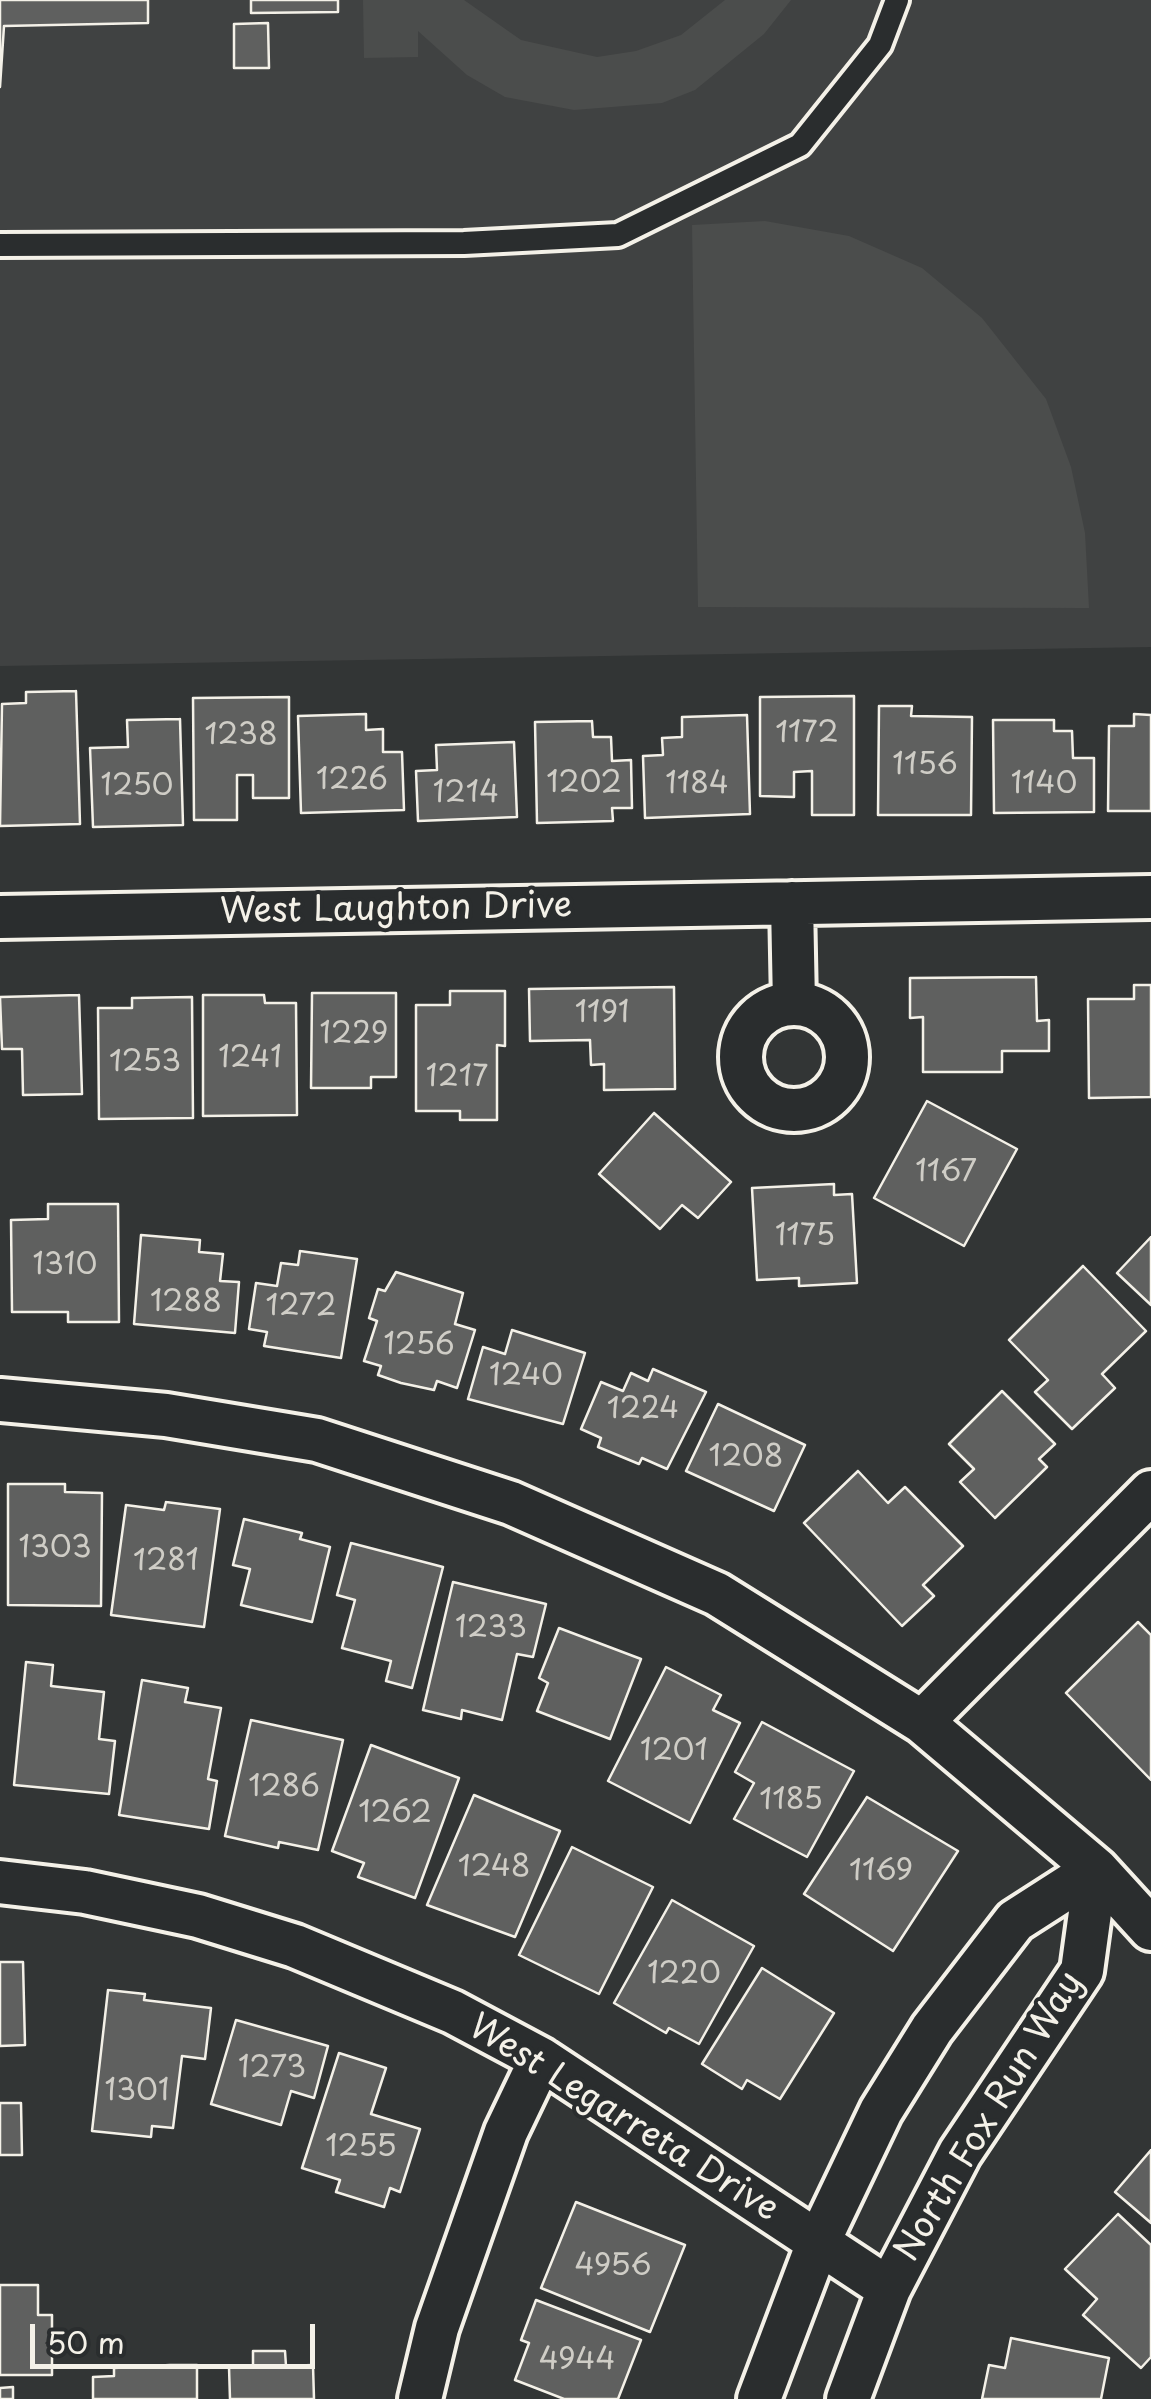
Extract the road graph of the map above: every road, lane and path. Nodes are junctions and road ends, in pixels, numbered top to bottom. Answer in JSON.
{"nodes":[{"id":1,"x":897,"y":0,"type":"edge"},
{"id":2,"x":0,"y":245,"type":"edge"},
{"id":3,"x":1151,"y":897,"type":"edge"},
{"id":4,"x":792,"y":904,"type":"junction"},
{"id":5,"x":0,"y":917,"type":"edge"},
{"id":6,"x":794,"y":1004,"type":"dead end"},
{"id":7,"x":0,"y":1400,"type":"edge"},
{"id":8,"x":1151,"y":1492,"type":"edge"},
{"id":9,"x":922,"y":1722,"type":"junction"},
{"id":10,"x":1096,"y":1869,"type":"junction"},
{"id":11,"x":0,"y":1882,"type":"edge"},
{"id":12,"x":1151,"y":1929,"type":"edge"},
{"id":13,"x":541,"y":2059,"type":"junction"},
{"id":14,"x":818,"y":2243,"type":"junction"},
{"id":15,"x":888,"y":2289,"type":"junction"},
{"id":16,"x":420,"y":2399,"type":"edge"},
{"id":17,"x":758,"y":2399,"type":"edge"},
{"id":18,"x":848,"y":2399,"type":"edge"}],
"edges":[{"from":1,"to":2,"type":"lane"},
{"from":3,"to":4,"type":"street","name":"West Laughton Drive"},
{"from":4,"to":5,"type":"street","name":"West Laughton Drive"},
{"from":4,"to":6,"type":"street"},
{"from":7,"to":9,"type":"street"},
{"from":8,"to":9,"type":"street"},
{"from":9,"to":10,"type":"street"},
{"from":10,"to":12,"type":"street"},
{"from":10,"to":14,"type":"street"},
{"from":10,"to":15,"type":"street","name":"North Fox Run Way"},
{"from":11,"to":13,"type":"street","name":"West Legarreta Drive"},
{"from":13,"to":14,"type":"street","name":"West Legarreta Drive"},
{"from":13,"to":16,"type":"street"},
{"from":14,"to":15,"type":"street","name":"West Legarreta Drive"},
{"from":14,"to":17,"type":"street"},
{"from":15,"to":18,"type":"street","name":"North Fox Run Way"}]}
